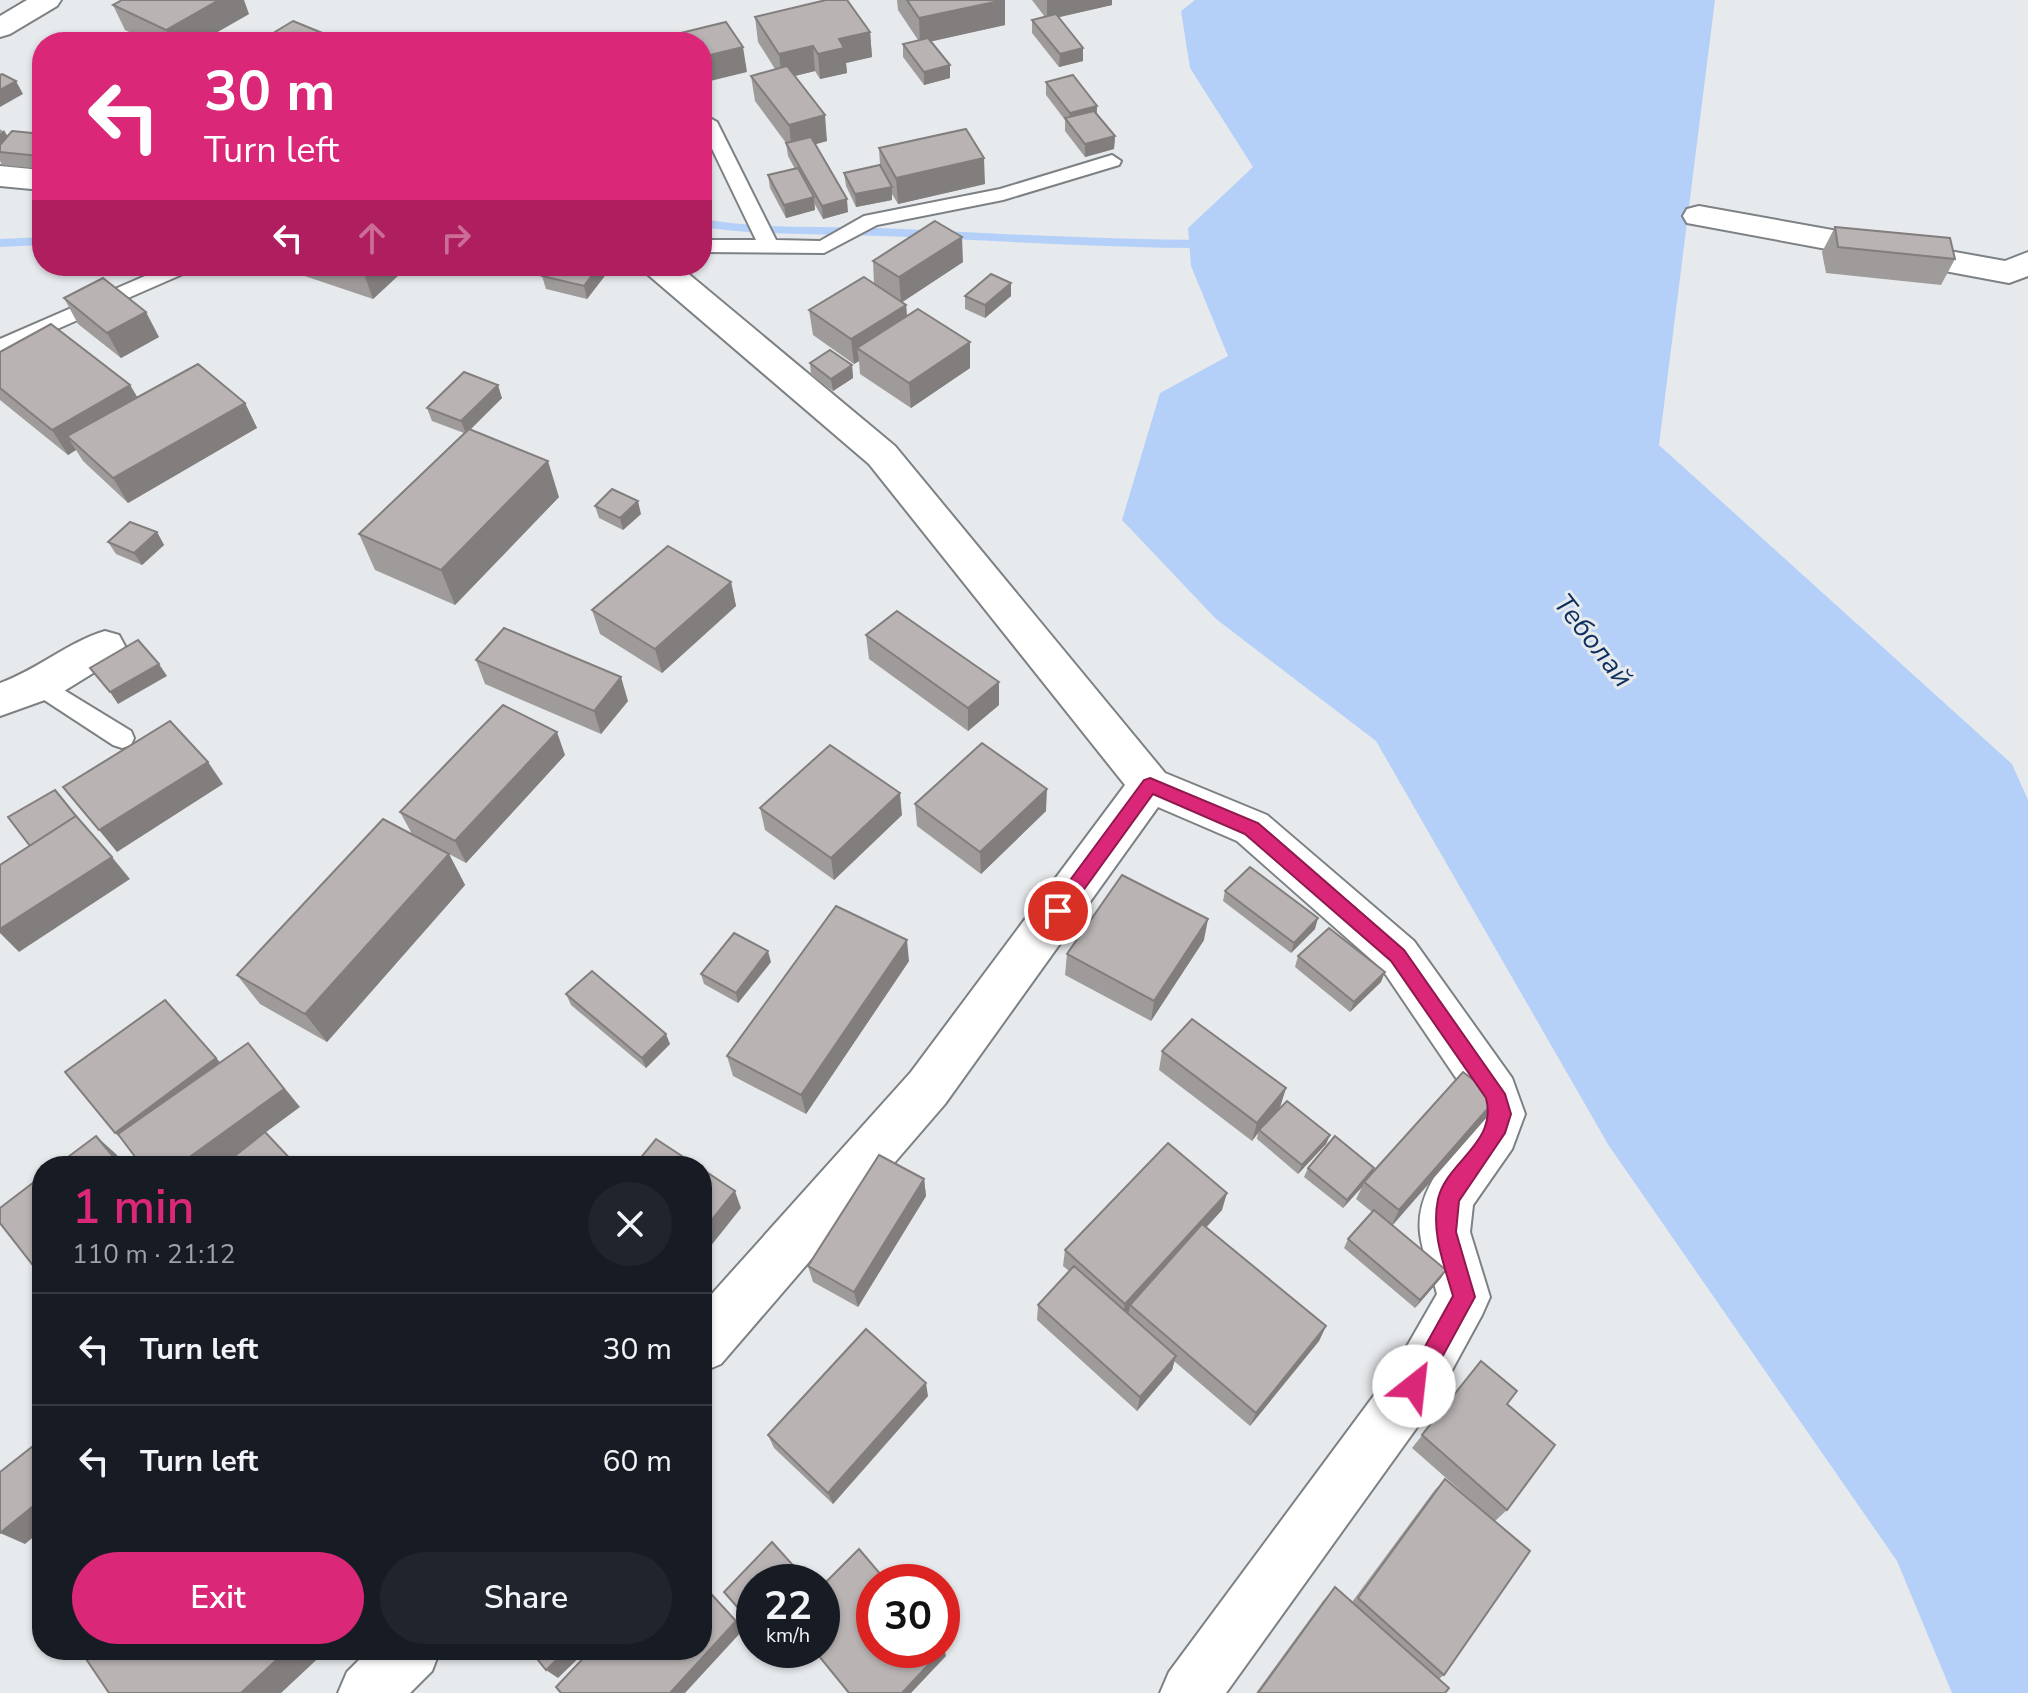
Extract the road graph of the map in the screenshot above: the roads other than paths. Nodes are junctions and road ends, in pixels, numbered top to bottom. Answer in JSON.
{"nodes":[{"id":1,"x":47,"y":0,"type":"edge"},
{"id":2,"x":0,"y":28,"type":"edge"},
{"id":3,"x":712,"y":130,"type":"edge"},
{"id":4,"x":1112,"y":161,"type":"dead end"},
{"id":5,"x":0,"y":176,"type":"edge"},
{"id":6,"x":32,"y":179,"type":"edge"},
{"id":7,"x":1699,"y":216,"type":"dead end"},
{"id":8,"x":764,"y":235,"type":"junction"},
{"id":9,"x":712,"y":244,"type":"edge"},
{"id":10,"x":2028,"y":263,"type":"edge"},
{"id":11,"x":162,"y":276,"type":"edge"},
{"id":12,"x":670,"y":276,"type":"edge"},
{"id":13,"x":0,"y":347,"type":"edge"},
{"id":14,"x":105,"y":646,"type":"dead end"},
{"id":15,"x":41,"y":685,"type":"junction"},
{"id":16,"x":0,"y":700,"type":"edge"},
{"id":17,"x":122,"y":738,"type":"dead end"},
{"id":18,"x":1150,"y":785,"type":"junction"},
{"id":19,"x":712,"y":1334,"type":"edge"},
{"id":20,"x":401,"y":1660,"type":"edge"},
{"id":21,"x":368,"y":1693,"type":"edge"},
{"id":22,"x":1190,"y":1693,"type":"edge"}],
"edges":[{"from":1,"to":2,"type":"street"},
{"from":3,"to":8,"type":"lane"},
{"from":4,"to":8,"type":"lane"},
{"from":5,"to":6,"type":"street"},
{"from":7,"to":10,"type":"street"},
{"from":8,"to":9,"type":"lane"},
{"from":11,"to":13,"type":"lane"},
{"from":12,"to":18,"type":"street"},
{"from":14,"to":15,"type":"street"},
{"from":15,"to":16,"type":"street"},
{"from":15,"to":17,"type":"lane"},
{"from":18,"to":19,"type":"street"},
{"from":18,"to":22,"type":"street"},
{"from":20,"to":21,"type":"street"}]}
